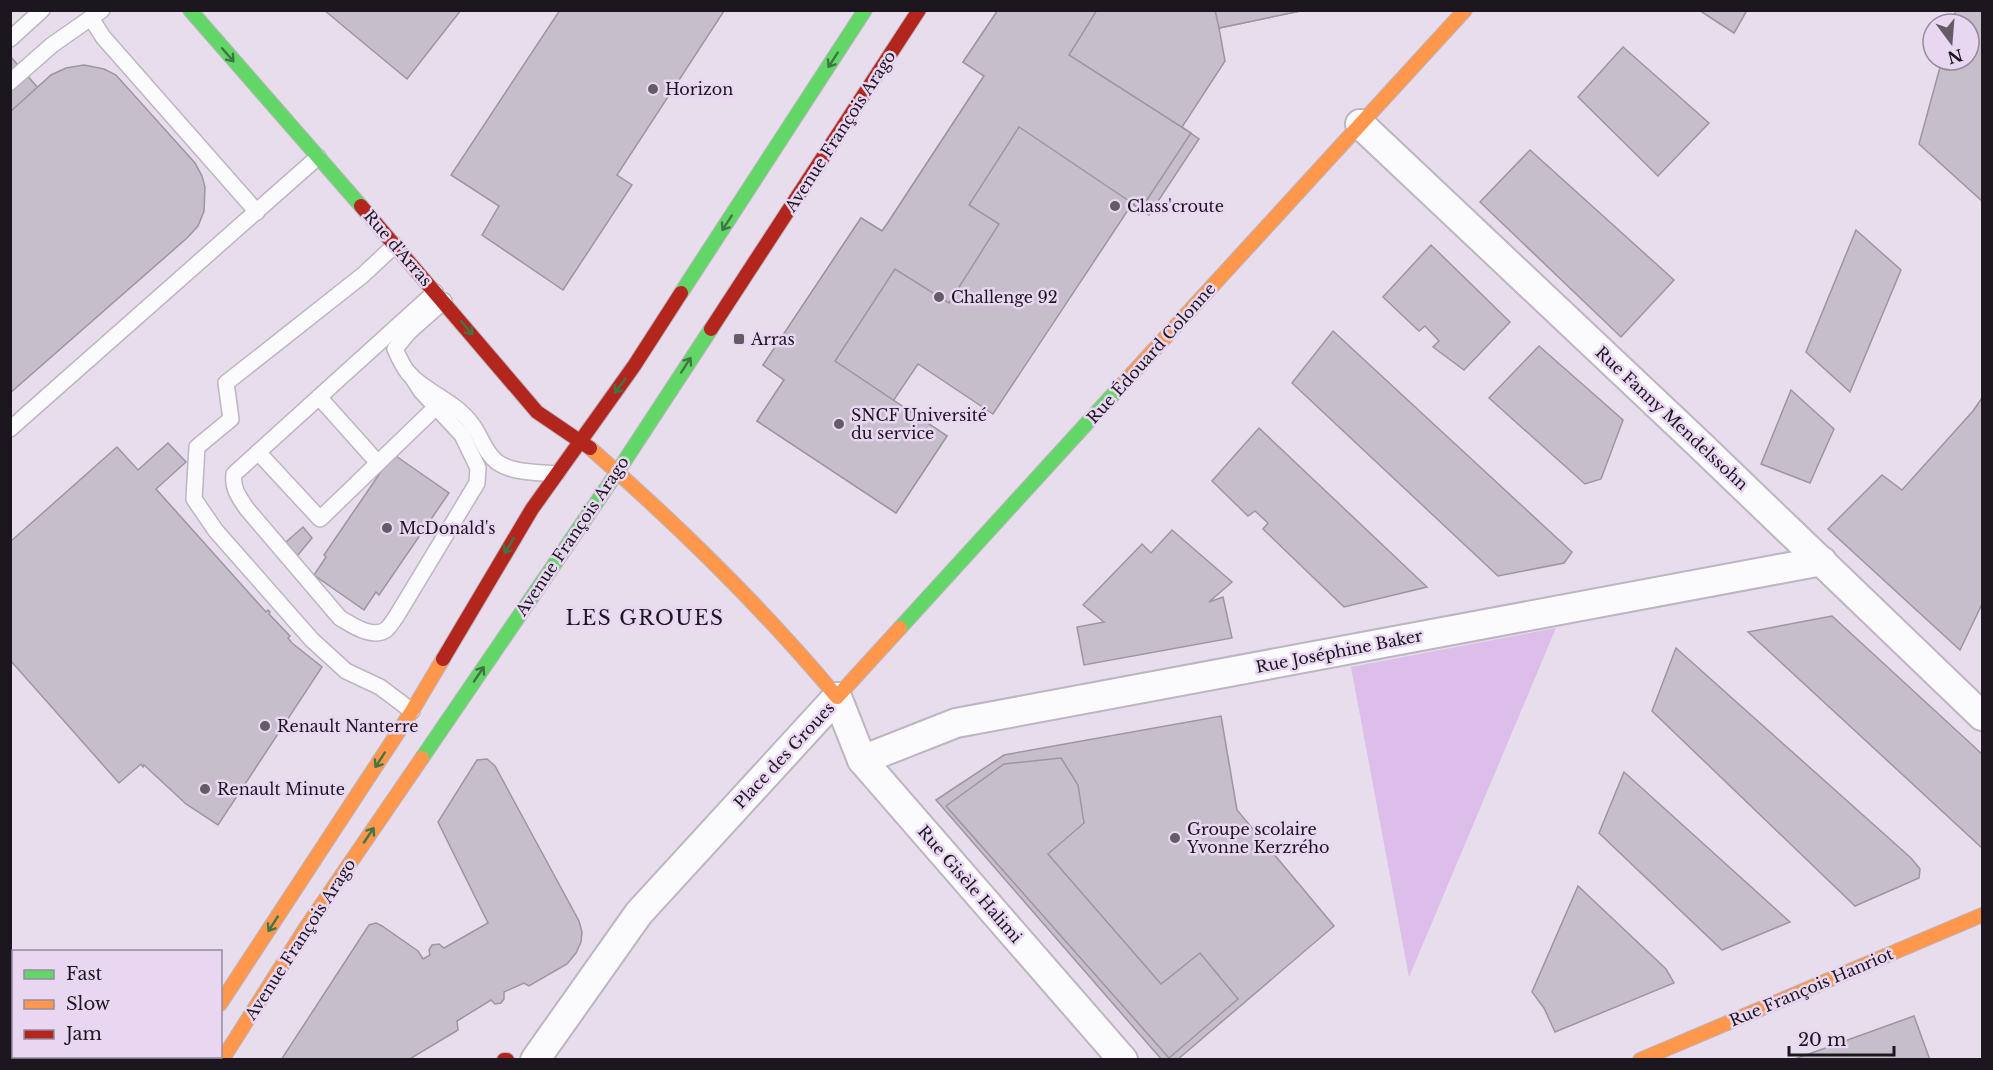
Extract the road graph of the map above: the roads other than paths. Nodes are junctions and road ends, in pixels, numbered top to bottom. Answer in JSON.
{"nodes":[{"id":1,"x":42,"y":10,"type":"edge"},
{"id":2,"x":190,"y":10,"type":"edge"},
{"id":3,"x":865,"y":10,"type":"edge"},
{"id":4,"x":918,"y":10,"type":"edge"},
{"id":5,"x":1465,"y":10,"type":"edge"},
{"id":6,"x":97,"y":14,"type":"edge"},
{"id":7,"x":10,"y":39,"type":"edge"},
{"id":8,"x":10,"y":82,"type":"edge"},
{"id":9,"x":1360,"y":124,"type":"junction"},
{"id":10,"x":318,"y":157,"type":"junction"},
{"id":11,"x":257,"y":212,"type":"junction"},
{"id":12,"x":395,"y":245,"type":"junction"},
{"id":13,"x":440,"y":296,"type":"junction"},
{"id":14,"x":410,"y":374,"type":"junction"},
{"id":15,"x":319,"y":397,"type":"junction"},
{"id":16,"x":437,"y":406,"type":"junction"},
{"id":17,"x":10,"y":429,"type":"edge"},
{"id":18,"x":581,"y":440,"type":"junction"},
{"id":19,"x":258,"y":452,"type":"junction"},
{"id":20,"x":378,"y":463,"type":"junction"},
{"id":21,"x":618,"y":471,"type":"junction"},
{"id":22,"x":555,"y":474,"type":"junction"},
{"id":23,"x":1822,"y":561,"type":"junction"},
{"id":24,"x":837,"y":697,"type":"junction"},
{"id":25,"x":412,"y":711,"type":"junction"},
{"id":26,"x":1983,"y":716,"type":"edge"},
{"id":27,"x":862,"y":760,"type":"junction"},
{"id":28,"x":1983,"y":915,"type":"edge"},
{"id":29,"x":222,"y":1001,"type":"edge"},
{"id":30,"x":222,"y":1059,"type":"edge"},
{"id":31,"x":535,"y":1059,"type":"edge"},
{"id":32,"x":1123,"y":1059,"type":"edge"},
{"id":33,"x":1640,"y":1059,"type":"edge"}],
"edges":[{"from":1,"to":7,"type":"lane"},
{"from":2,"to":10,"type":"main road","name":"Rue d'Arras","one_way":true},
{"from":3,"to":18,"type":"main road","name":"Avenue François Arago","one_way":true},
{"from":21,"to":4,"type":"main road","name":"Avenue François Arago","one_way":true},
{"from":5,"to":9,"type":"main road","name":"Rue Édouard Colonne"},
{"from":6,"to":8,"type":"lane"},
{"from":6,"to":11,"type":"lane"},
{"from":9,"to":23,"type":"street","name":"Rue Fanny Mendelssohn"},
{"from":9,"to":24,"type":"main road","name":"Rue Édouard Colonne"},
{"from":10,"to":11,"type":"lane"},
{"from":10,"to":12,"type":"main road","name":"Rue d'Arras"},
{"from":11,"to":17,"type":"lane"},
{"from":12,"to":13,"type":"main road","name":"Rue d'Arras"},
{"from":12,"to":25,"type":"lane"},
{"from":13,"to":14,"type":"lane"},
{"from":13,"to":15,"type":"lane"},
{"from":13,"to":18,"type":"main road","name":"Rue d'Arras","one_way":true},
{"from":14,"to":16,"type":"lane"},
{"from":14,"to":22,"type":"lane"},
{"from":15,"to":19,"type":"lane"},
{"from":15,"to":20,"type":"lane"},
{"from":16,"to":19,"type":"lane"},
{"from":16,"to":20,"type":"lane"},
{"from":18,"to":21,"type":"main road","name":"Rue d'Arras"},
{"from":18,"to":22,"type":"main road","name":"Avenue François Arago"},
{"from":19,"to":20,"type":"lane"},
{"from":21,"to":24,"type":"main road","name":"Place des Groues"},
{"from":30,"to":21,"type":"main road","name":"Avenue François Arago","one_way":true},
{"from":22,"to":25,"type":"main road","name":"Avenue François Arago","one_way":true},
{"from":23,"to":26,"type":"street","name":"Rue Fanny Mendelssohn"},
{"from":23,"to":27,"type":"street","name":"Rue Joséphine Baker"},
{"from":24,"to":27,"type":"street","name":"Rue Gisèle Halimi"},
{"from":24,"to":31,"type":"street","name":"Place des Groues"},
{"from":25,"to":29,"type":"main road","name":"Avenue François Arago","one_way":true},
{"from":27,"to":32,"type":"street","name":"Rue Gisèle Halimi"},
{"from":28,"to":33,"type":"main road","name":"Rue François Hanriot"}]}
